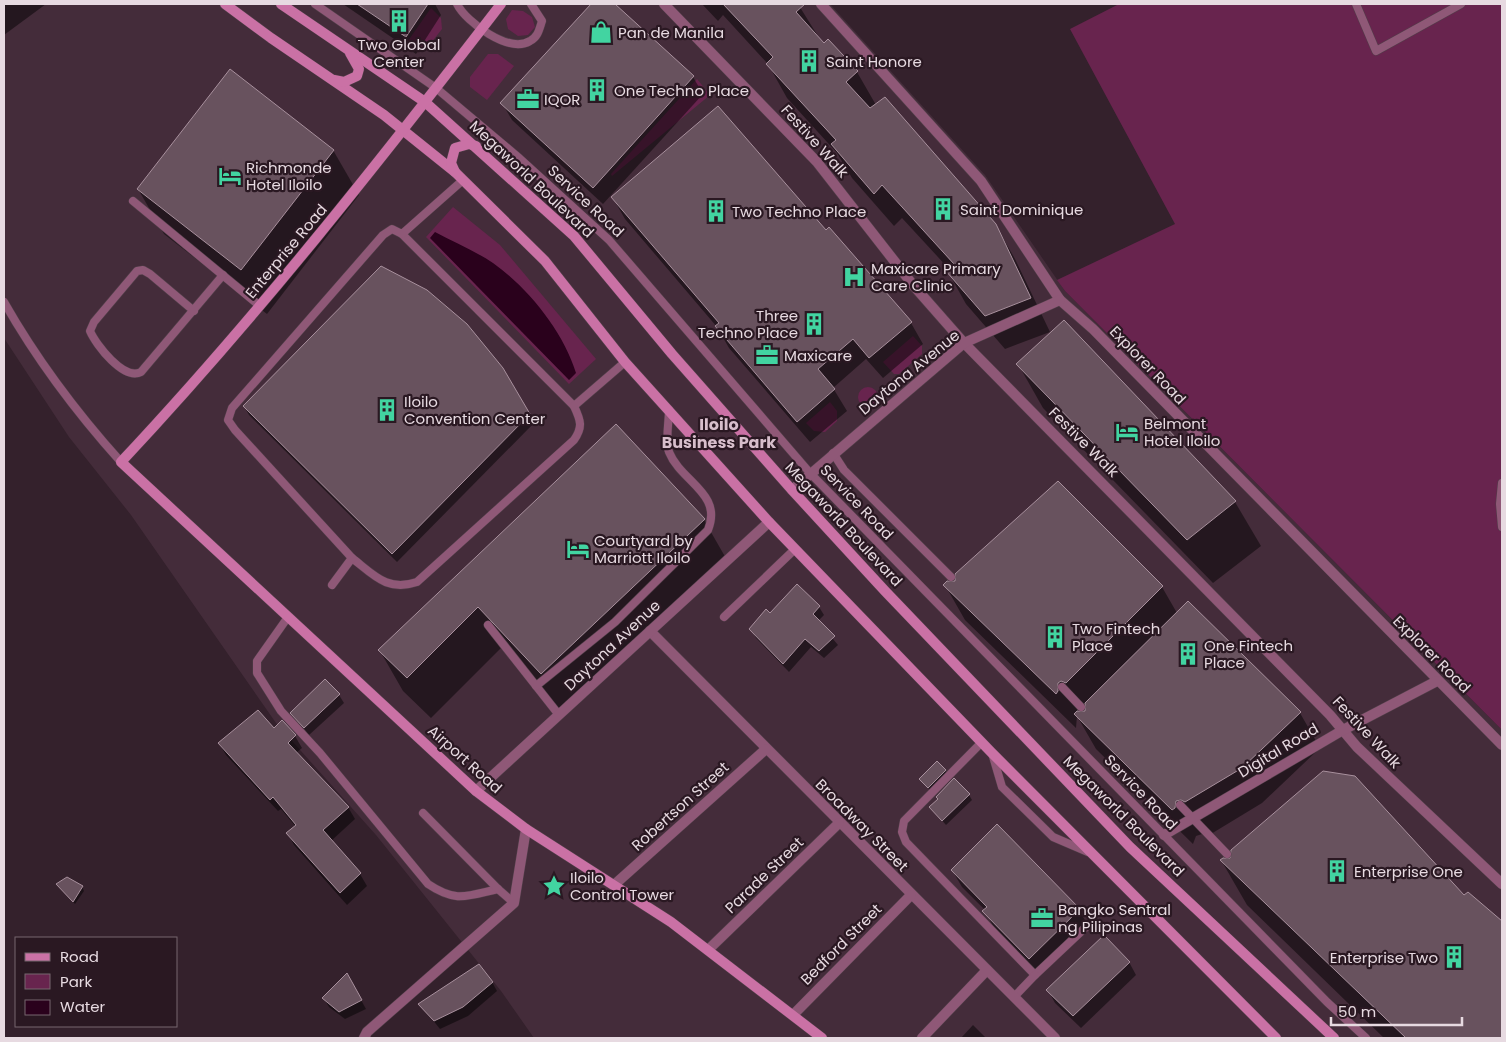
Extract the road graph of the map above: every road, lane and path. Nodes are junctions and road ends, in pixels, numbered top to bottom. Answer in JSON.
{"nodes":[{"id":1,"x":225,"y":4,"type":"edge"},
{"id":2,"x":280,"y":4,"type":"edge"},
{"id":3,"x":315,"y":4,"type":"edge"},
{"id":4,"x":457,"y":4,"type":"edge"},
{"id":5,"x":501,"y":4,"type":"edge"},
{"id":6,"x":531,"y":4,"type":"edge"},
{"id":7,"x":664,"y":4,"type":"edge"},
{"id":8,"x":821,"y":4,"type":"edge"},
{"id":9,"x":1356,"y":4,"type":"edge"},
{"id":10,"x":1461,"y":4,"type":"edge"},
{"id":11,"x":480,"y":30,"type":"junction"},
{"id":12,"x":348,"y":50,"type":"junction"},
{"id":13,"x":331,"y":79,"type":"junction"},
{"id":14,"x":436,"y":88,"type":"junction"},
{"id":15,"x":425,"y":102,"type":"junction"},
{"id":16,"x":403,"y":129,"type":"junction"},
{"id":17,"x":477,"y":147,"type":"junction"},
{"id":18,"x":455,"y":172,"type":"junction"},
{"id":19,"x":462,"y":180,"type":"junction"},
{"id":20,"x":133,"y":201,"type":"dead end"},
{"id":21,"x":402,"y":234,"type":"junction"},
{"id":22,"x":223,"y":275,"type":"junction"},
{"id":23,"x":1060,"y":300,"type":"junction"},
{"id":24,"x":4,"y":302,"type":"edge"},
{"id":25,"x":260,"y":306,"type":"junction"},
{"id":26,"x":194,"y":311,"type":"junction"},
{"id":27,"x":964,"y":343,"type":"junction"},
{"id":28,"x":625,"y":362,"type":"junction"},
{"id":29,"x":574,"y":406,"type":"junction"},
{"id":30,"x":669,"y":410,"type":"junction"},
{"id":31,"x":833,"y":454,"type":"junction"},
{"id":32,"x":121,"y":462,"type":"junction"},
{"id":33,"x":810,"y":473,"type":"junction"},
{"id":34,"x":1502,"y":483,"type":"edge"},
{"id":35,"x":792,"y":490,"type":"junction"},
{"id":36,"x":768,"y":522,"type":"junction"},
{"id":37,"x":1502,"y":527,"type":"edge"},
{"id":38,"x":795,"y":549,"type":"junction"},
{"id":39,"x":352,"y":558,"type":"junction"},
{"id":40,"x":951,"y":577,"type":"dead end"},
{"id":41,"x":332,"y":585,"type":"dead end"},
{"id":42,"x":288,"y":617,"type":"junction"},
{"id":43,"x":724,"y":617,"type":"dead end"},
{"id":44,"x":488,"y":625,"type":"dead end"},
{"id":45,"x":650,"y":631,"type":"junction"},
{"id":46,"x":1437,"y":681,"type":"junction"},
{"id":47,"x":536,"y":686,"type":"junction"},
{"id":48,"x":1062,"y":687,"type":"dead end"},
{"id":49,"x":1081,"y":707,"type":"dead end"},
{"id":50,"x":559,"y":715,"type":"junction"},
{"id":51,"x":1343,"y":730,"type":"junction"},
{"id":52,"x":982,"y":742,"type":"junction"},
{"id":53,"x":1502,"y":745,"type":"edge"},
{"id":54,"x":766,"y":749,"type":"junction"},
{"id":55,"x":991,"y":752,"type":"junction"},
{"id":56,"x":476,"y":791,"type":"junction"},
{"id":57,"x":1180,"y":805,"type":"dead end"},
{"id":58,"x":423,"y":813,"type":"dead end"},
{"id":59,"x":1193,"y":819,"type":"junction"},
{"id":60,"x":840,"y":823,"type":"junction"},
{"id":61,"x":526,"y":829,"type":"junction"},
{"id":62,"x":1164,"y":835,"type":"junction"},
{"id":63,"x":1227,"y":854,"type":"dead end"},
{"id":64,"x":1095,"y":855,"type":"junction"},
{"id":65,"x":1502,"y":884,"type":"edge"},
{"id":66,"x":614,"y":886,"type":"junction"},
{"id":67,"x":498,"y":889,"type":"junction"},
{"id":68,"x":911,"y":894,"type":"junction"},
{"id":69,"x":514,"y":903,"type":"junction"},
{"id":70,"x":1087,"y":926,"type":"dead end"},
{"id":71,"x":709,"y":949,"type":"junction"},
{"id":72,"x":987,"y":970,"type":"junction"},
{"id":73,"x":1036,"y":976,"type":"junction"},
{"id":74,"x":1014,"y":997,"type":"junction"},
{"id":75,"x":793,"y":1015,"type":"junction"},
{"id":76,"x":364,"y":1038,"type":"edge"},
{"id":77,"x":822,"y":1038,"type":"edge"},
{"id":78,"x":922,"y":1038,"type":"edge"},
{"id":79,"x":1055,"y":1038,"type":"edge"},
{"id":80,"x":1276,"y":1038,"type":"edge"},
{"id":81,"x":1334,"y":1038,"type":"edge"},
{"id":82,"x":1366,"y":1038,"type":"edge"}],
"edges":[{"from":1,"to":13,"type":"main road"},
{"from":2,"to":12,"type":"main road","name":"Megaworld Boulevard"},
{"from":3,"to":14,"type":"lane","name":"Service Road"},
{"from":4,"to":11,"type":"lane"},
{"from":5,"to":11,"type":"main road","name":"Enterprise Road"},
{"from":6,"to":11,"type":"lane"},
{"from":7,"to":27,"type":"street","name":"Festive Walk"},
{"from":8,"to":23,"type":"street","name":"Explorer Road"},
{"from":9,"to":10,"type":"lane"},
{"from":11,"to":14,"type":"main road","name":"Enterprise Road"},
{"from":12,"to":13,"type":"main road"},
{"from":12,"to":15,"type":"main road","name":"Megaworld Boulevard"},
{"from":13,"to":16,"type":"main road"},
{"from":14,"to":15,"type":"main road","name":"Enterprise Road"},
{"from":14,"to":33,"type":"lane","name":"Service Road"},
{"from":15,"to":16,"type":"main road","name":"Enterprise Road"},
{"from":15,"to":17,"type":"main road","name":"Megaworld Boulevard"},
{"from":16,"to":18,"type":"main road"},
{"from":16,"to":25,"type":"main road","name":"Enterprise Road"},
{"from":17,"to":18,"type":"main road"},
{"from":17,"to":35,"type":"main road","name":"Megaworld Boulevard"},
{"from":18,"to":19,"type":"main road"},
{"from":19,"to":21,"type":"lane"},
{"from":19,"to":28,"type":"main road"},
{"from":20,"to":22,"type":"lane"},
{"from":21,"to":29,"type":"lane"},
{"from":21,"to":39,"type":"lane"},
{"from":22,"to":25,"type":"lane"},
{"from":22,"to":26,"type":"lane"},
{"from":23,"to":27,"type":"street","name":"Daytona Avenue"},
{"from":23,"to":46,"type":"street","name":"Explorer Road"},
{"from":24,"to":32,"type":"lane"},
{"from":25,"to":32,"type":"main road","name":"Enterprise Road"},
{"from":26,"to":26,"type":"lane"},
{"from":27,"to":31,"type":"street","name":"Daytona Avenue"},
{"from":27,"to":51,"type":"street","name":"Festive Walk"},
{"from":28,"to":29,"type":"lane"},
{"from":28,"to":30,"type":"main road"},
{"from":29,"to":39,"type":"lane"},
{"from":30,"to":36,"type":"main road"},
{"from":30,"to":47,"type":"lane"},
{"from":31,"to":33,"type":"street","name":"Daytona Avenue"},
{"from":31,"to":40,"type":"lane"},
{"from":32,"to":42,"type":"main road","name":"Airport Road"},
{"from":33,"to":35,"type":"street","name":"Daytona Avenue"},
{"from":33,"to":62,"type":"lane","name":"Service Road"},
{"from":34,"to":37,"type":"lane"},
{"from":35,"to":81,"type":"main road","name":"Megaworld Boulevard"},
{"from":36,"to":38,"type":"main road"},
{"from":36,"to":45,"type":"street","name":"Daytona Avenue"},
{"from":38,"to":43,"type":"lane"},
{"from":38,"to":52,"type":"main road"},
{"from":39,"to":41,"type":"lane"},
{"from":42,"to":56,"type":"main road","name":"Airport Road"},
{"from":42,"to":67,"type":"lane"},
{"from":44,"to":47,"type":"lane"},
{"from":45,"to":50,"type":"street","name":"Daytona Avenue"},
{"from":45,"to":54,"type":"street","name":"Broadway Street"},
{"from":46,"to":51,"type":"street","name":"Digital Road"},
{"from":46,"to":53,"type":"street","name":"Explorer Road"},
{"from":47,"to":50,"type":"lane"},
{"from":48,"to":49,"type":"lane"},
{"from":50,"to":56,"type":"street","name":"Daytona Avenue"},
{"from":51,"to":59,"type":"street","name":"Digital Road"},
{"from":51,"to":65,"type":"street","name":"Festive Walk"},
{"from":52,"to":55,"type":"main road"},
{"from":52,"to":73,"type":"lane"},
{"from":54,"to":60,"type":"street","name":"Broadway Street"},
{"from":54,"to":66,"type":"street","name":"Robertson Street"},
{"from":55,"to":64,"type":"main road"},
{"from":55,"to":64,"type":"lane"},
{"from":56,"to":61,"type":"main road","name":"Airport Road"},
{"from":57,"to":59,"type":"lane"},
{"from":58,"to":67,"type":"lane"},
{"from":59,"to":62,"type":"street","name":"Digital Road"},
{"from":59,"to":63,"type":"lane"},
{"from":60,"to":68,"type":"street","name":"Broadway Street"},
{"from":60,"to":71,"type":"street","name":"Parade Street"},
{"from":61,"to":66,"type":"main road","name":"Airport Road"},
{"from":61,"to":69,"type":"street"},
{"from":62,"to":82,"type":"lane","name":"Service Road"},
{"from":64,"to":80,"type":"main road"},
{"from":66,"to":71,"type":"main road","name":"Airport Road"},
{"from":67,"to":69,"type":"lane"},
{"from":68,"to":72,"type":"street","name":"Broadway Street"},
{"from":68,"to":75,"type":"street","name":"Bedford Street"},
{"from":69,"to":76,"type":"street"},
{"from":70,"to":73,"type":"lane"},
{"from":71,"to":75,"type":"main road","name":"Airport Road"},
{"from":72,"to":74,"type":"street","name":"Broadway Street"},
{"from":72,"to":78,"type":"street"},
{"from":73,"to":74,"type":"lane"},
{"from":74,"to":79,"type":"street","name":"Broadway Street"},
{"from":75,"to":77,"type":"main road","name":"Airport Road"}]}
